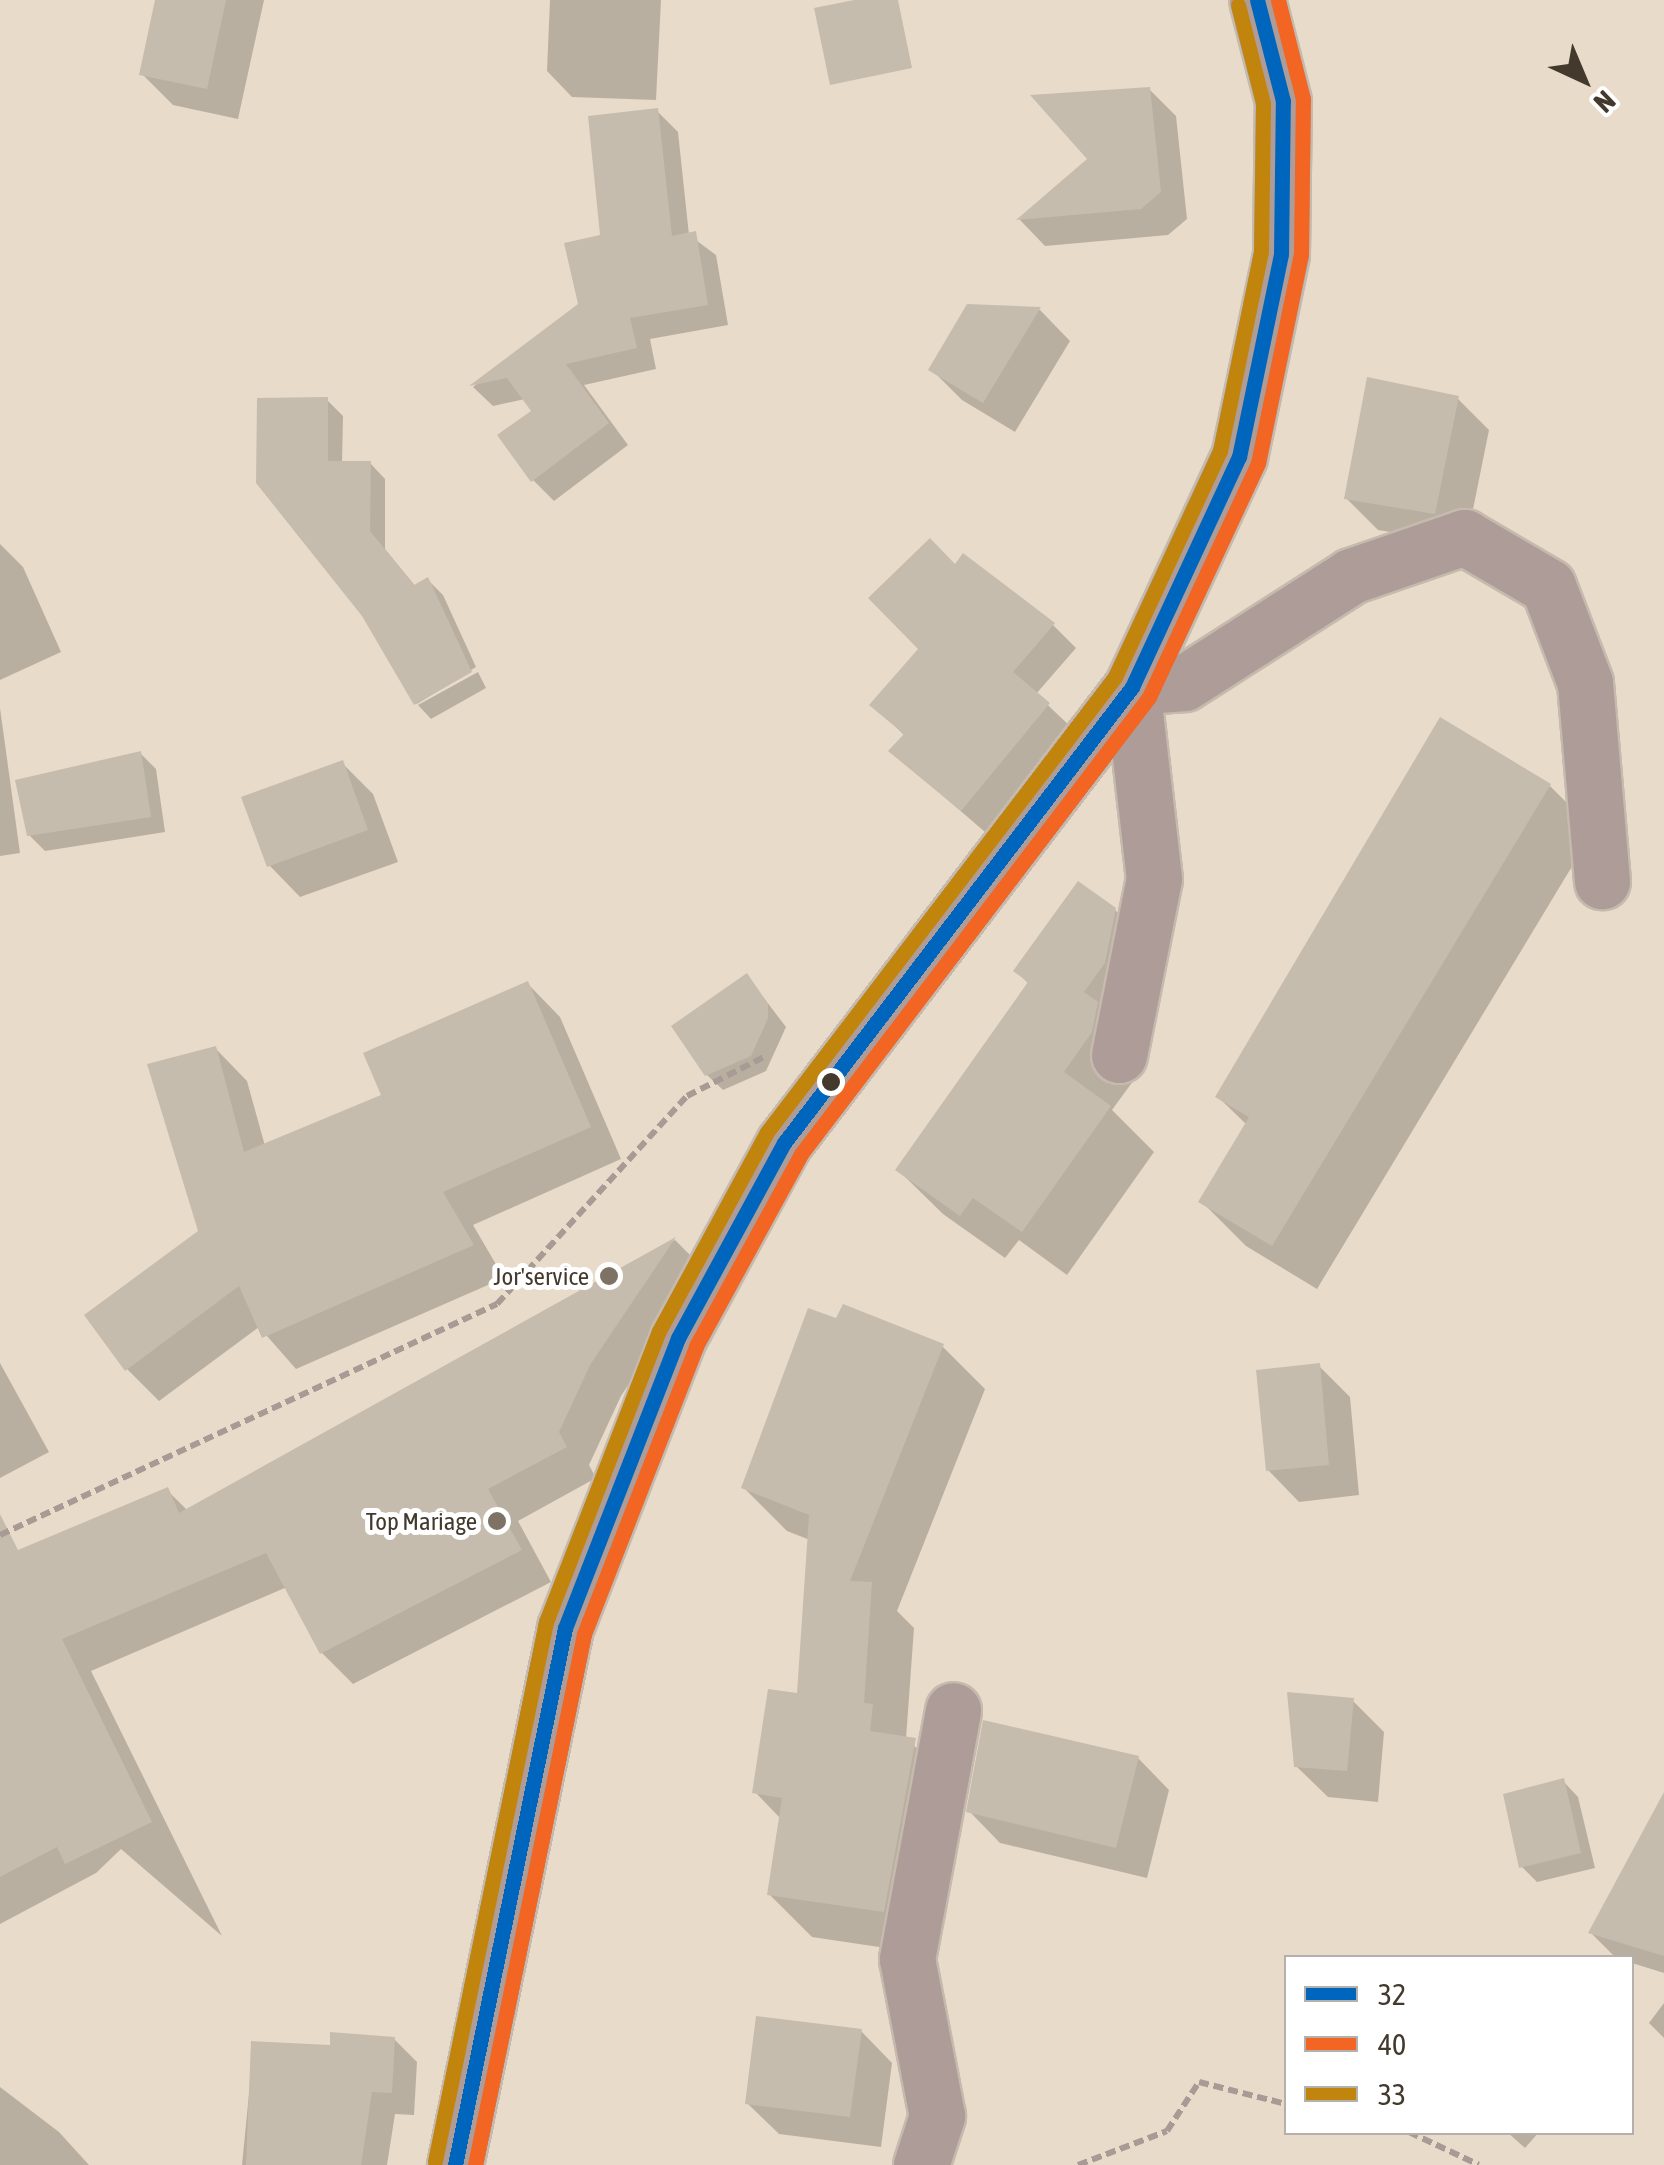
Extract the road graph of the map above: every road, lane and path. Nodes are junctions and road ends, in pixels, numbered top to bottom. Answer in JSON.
{"nodes":[{"id":1,"x":1257,"y":0,"type":"edge"},
{"id":2,"x":1132,"y":687,"type":"junction"},
{"id":3,"x":1602,"y":881,"type":"dead end"},
{"id":4,"x":772,"y":1052,"type":"dead end"},
{"id":5,"x":1119,"y":1055,"type":"dead end"},
{"id":6,"x":0,"y":1535,"type":"edge"},
{"id":7,"x":953,"y":1710,"type":"dead end"},
{"id":8,"x":1284,"y":2103,"type":"edge"},
{"id":9,"x":1415,"y":2135,"type":"edge"},
{"id":10,"x":455,"y":2165,"type":"edge"},
{"id":11,"x":921,"y":2165,"type":"edge"},
{"id":12,"x":1078,"y":2165,"type":"edge"},
{"id":13,"x":1479,"y":2165,"type":"edge"}],
"edges":[{"from":1,"to":2,"type":"street"},
{"from":2,"to":3,"type":"street"},
{"from":2,"to":5,"type":"street"},
{"from":2,"to":10,"type":"street"},
{"from":4,"to":6,"type":"path"},
{"from":7,"to":11,"type":"street"},
{"from":8,"to":12,"type":"path"},
{"from":9,"to":13,"type":"path"}]}
